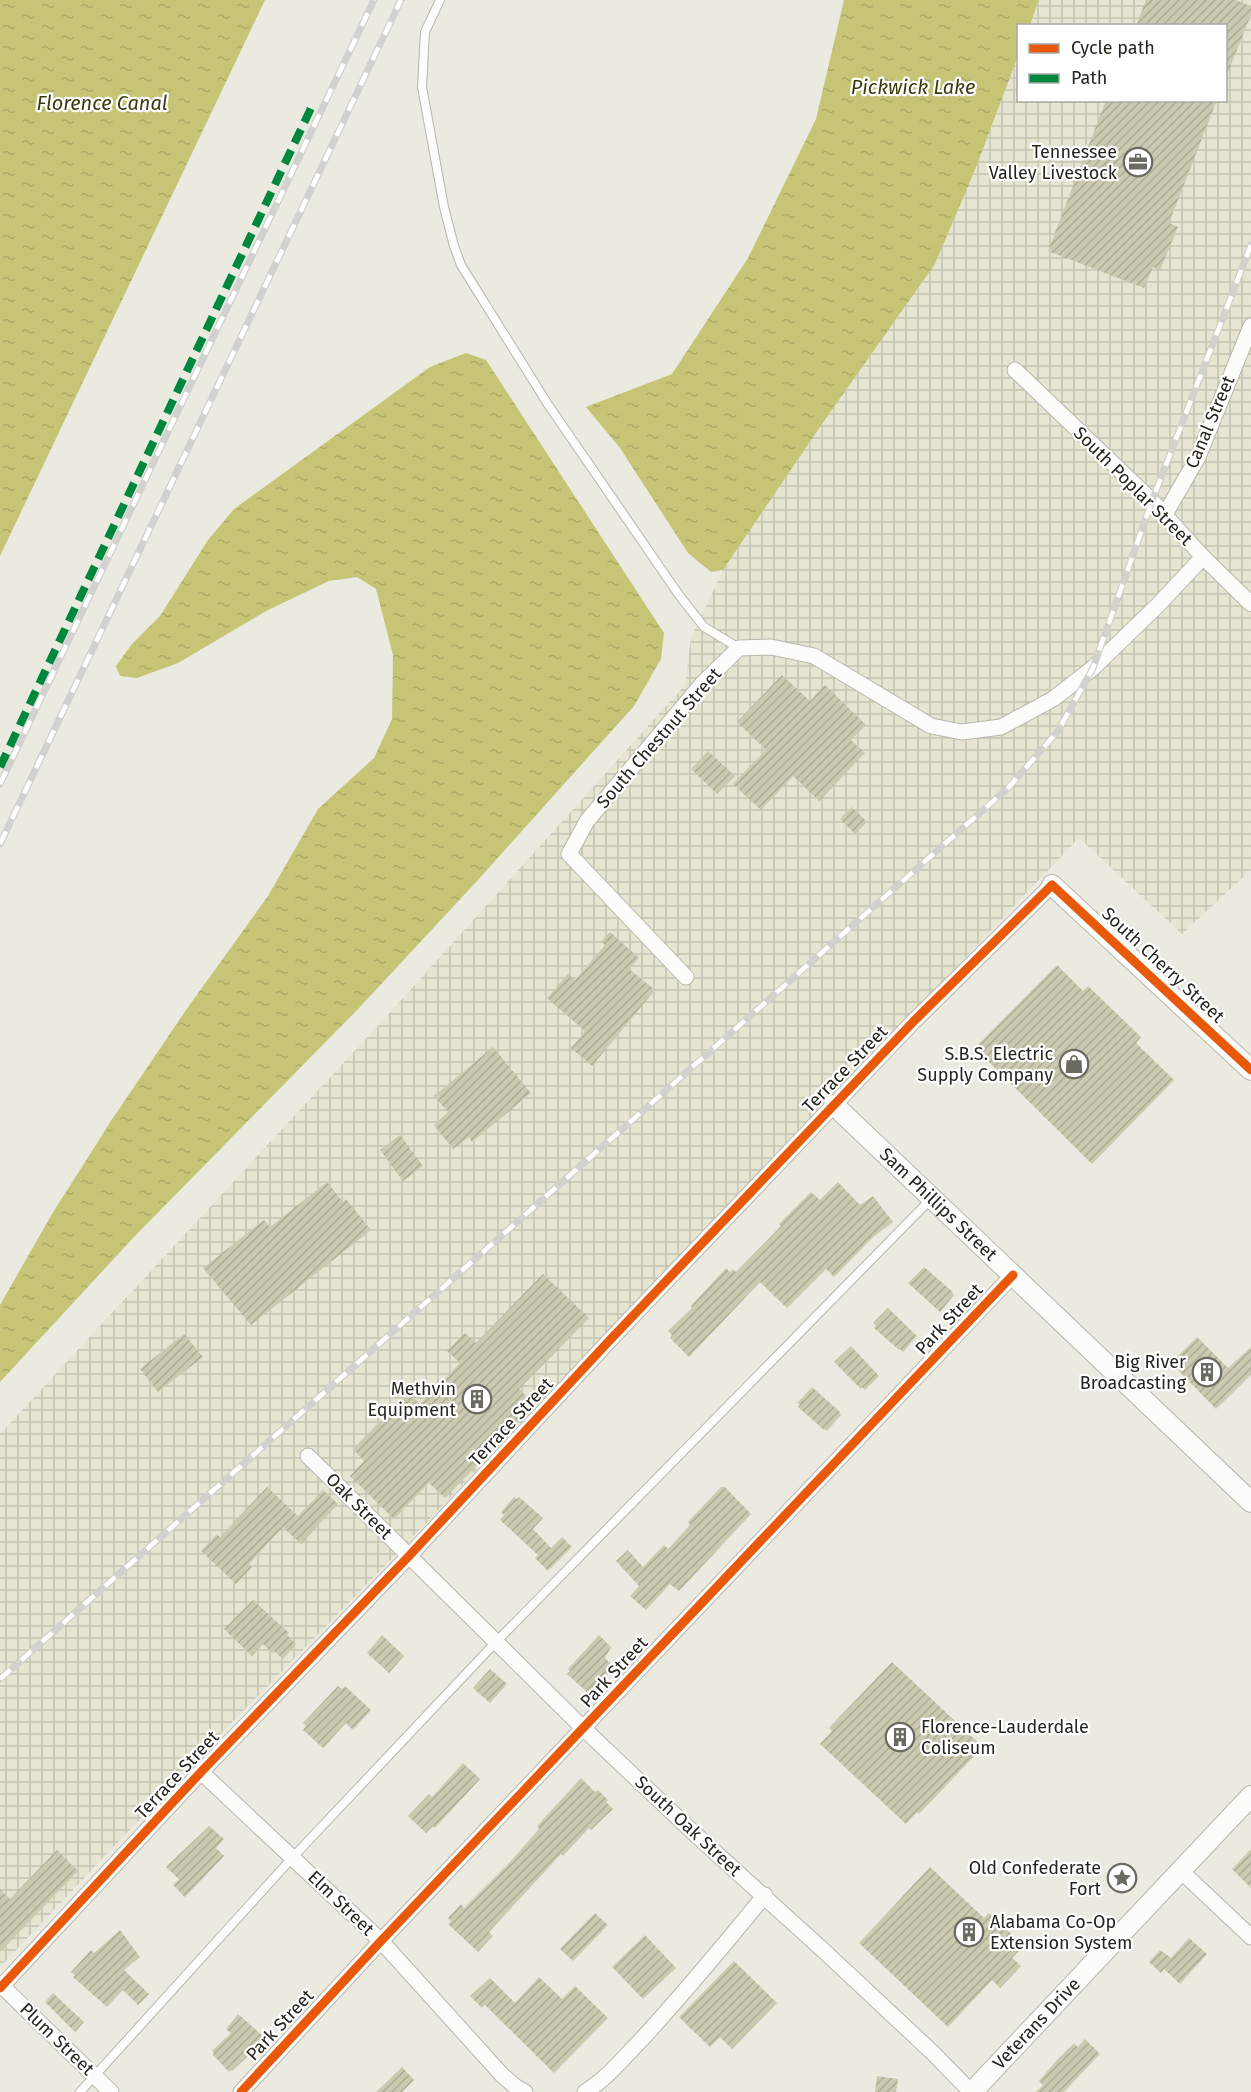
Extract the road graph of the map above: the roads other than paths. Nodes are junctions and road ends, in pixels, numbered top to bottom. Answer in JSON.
{"nodes":[{"id":1,"x":440,"y":0,"type":"edge"},
{"id":2,"x":1251,"y":326,"type":"edge"},
{"id":3,"x":1015,"y":370,"type":"dead end"},
{"id":4,"x":1164,"y":516,"type":"junction"},
{"id":5,"x":1203,"y":557,"type":"junction"},
{"id":6,"x":1251,"y":604,"type":"edge"},
{"id":7,"x":739,"y":648,"type":"junction"},
{"id":8,"x":1052,"y":885,"type":"joint"},
{"id":9,"x":686,"y":977,"type":"dead end"},
{"id":10,"x":1251,"y":1070,"type":"edge"},
{"id":11,"x":834,"y":1105,"type":"junction"},
{"id":12,"x":932,"y":1199,"type":"junction"},
{"id":13,"x":1013,"y":1275,"type":"junction"},
{"id":14,"x":308,"y":1456,"type":"dead end"},
{"id":15,"x":1251,"y":1502,"type":"edge"},
{"id":16,"x":409,"y":1556,"type":"junction"},
{"id":17,"x":495,"y":1643,"type":"junction"},
{"id":18,"x":584,"y":1729,"type":"junction"},
{"id":19,"x":201,"y":1772,"type":"junction"},
{"id":20,"x":1251,"y":1797,"type":"edge"},
{"id":21,"x":293,"y":1857,"type":"junction"},
{"id":22,"x":1181,"y":1871,"type":"junction"},
{"id":23,"x":765,"y":1895,"type":"junction"},
{"id":24,"x":1251,"y":1937,"type":"edge"},
{"id":25,"x":381,"y":1941,"type":"junction"},
{"id":26,"x":1,"y":1987,"type":"edge"},
{"id":27,"x":96,"y":2077,"type":"junction"},
{"id":28,"x":80,"y":2092,"type":"edge"},
{"id":29,"x":111,"y":2092,"type":"edge"},
{"id":30,"x":241,"y":2092,"type":"edge"},
{"id":31,"x":525,"y":2092,"type":"edge"},
{"id":32,"x":585,"y":2092,"type":"edge"},
{"id":33,"x":971,"y":2092,"type":"edge"}],
"edges":[{"from":1,"to":7,"type":"lane"},
{"from":2,"to":4,"type":"street","name":"Canal Street"},
{"from":3,"to":4,"type":"street","name":"South Poplar Street"},
{"from":4,"to":5,"type":"street","name":"South Poplar Street"},
{"from":5,"to":6,"type":"street","name":"South Poplar Street"},
{"from":5,"to":7,"type":"street"},
{"from":7,"to":9,"type":"street","name":"South Chestnut Street"},
{"from":8,"to":10,"type":"street","name":"South Cherry Street"},
{"from":8,"to":11,"type":"street","name":"Terrace Street"},
{"from":11,"to":12,"type":"street","name":"Sam Phillips Street"},
{"from":11,"to":16,"type":"street","name":"Terrace Street"},
{"from":12,"to":13,"type":"street","name":"Sam Phillips Street"},
{"from":12,"to":17,"type":"lane"},
{"from":13,"to":15,"type":"street","name":"Sam Phillips Street"},
{"from":13,"to":18,"type":"street","name":"Park Street"},
{"from":14,"to":16,"type":"street","name":"Oak Street"},
{"from":16,"to":17,"type":"street","name":"South Oak Street"},
{"from":16,"to":19,"type":"street","name":"Terrace Street"},
{"from":17,"to":18,"type":"street","name":"South Oak Street"},
{"from":17,"to":21,"type":"lane"},
{"from":18,"to":23,"type":"street","name":"South Oak Street"},
{"from":18,"to":25,"type":"street","name":"Park Street"},
{"from":19,"to":21,"type":"street","name":"Elm Street"},
{"from":19,"to":26,"type":"street","name":"Terrace Street"},
{"from":20,"to":22,"type":"street","name":"Veterans Drive"},
{"from":21,"to":25,"type":"street","name":"Elm Street"},
{"from":21,"to":27,"type":"lane"},
{"from":22,"to":24,"type":"street"},
{"from":22,"to":33,"type":"street","name":"Veterans Drive"},
{"from":23,"to":32,"type":"street"},
{"from":23,"to":33,"type":"street","name":"South Oak Street"},
{"from":25,"to":30,"type":"street","name":"Park Street"},
{"from":25,"to":31,"type":"street","name":"Elm Street"},
{"from":26,"to":27,"type":"street","name":"Plum Street"},
{"from":27,"to":28,"type":"lane"},
{"from":27,"to":29,"type":"street","name":"Plum Street"}]}
